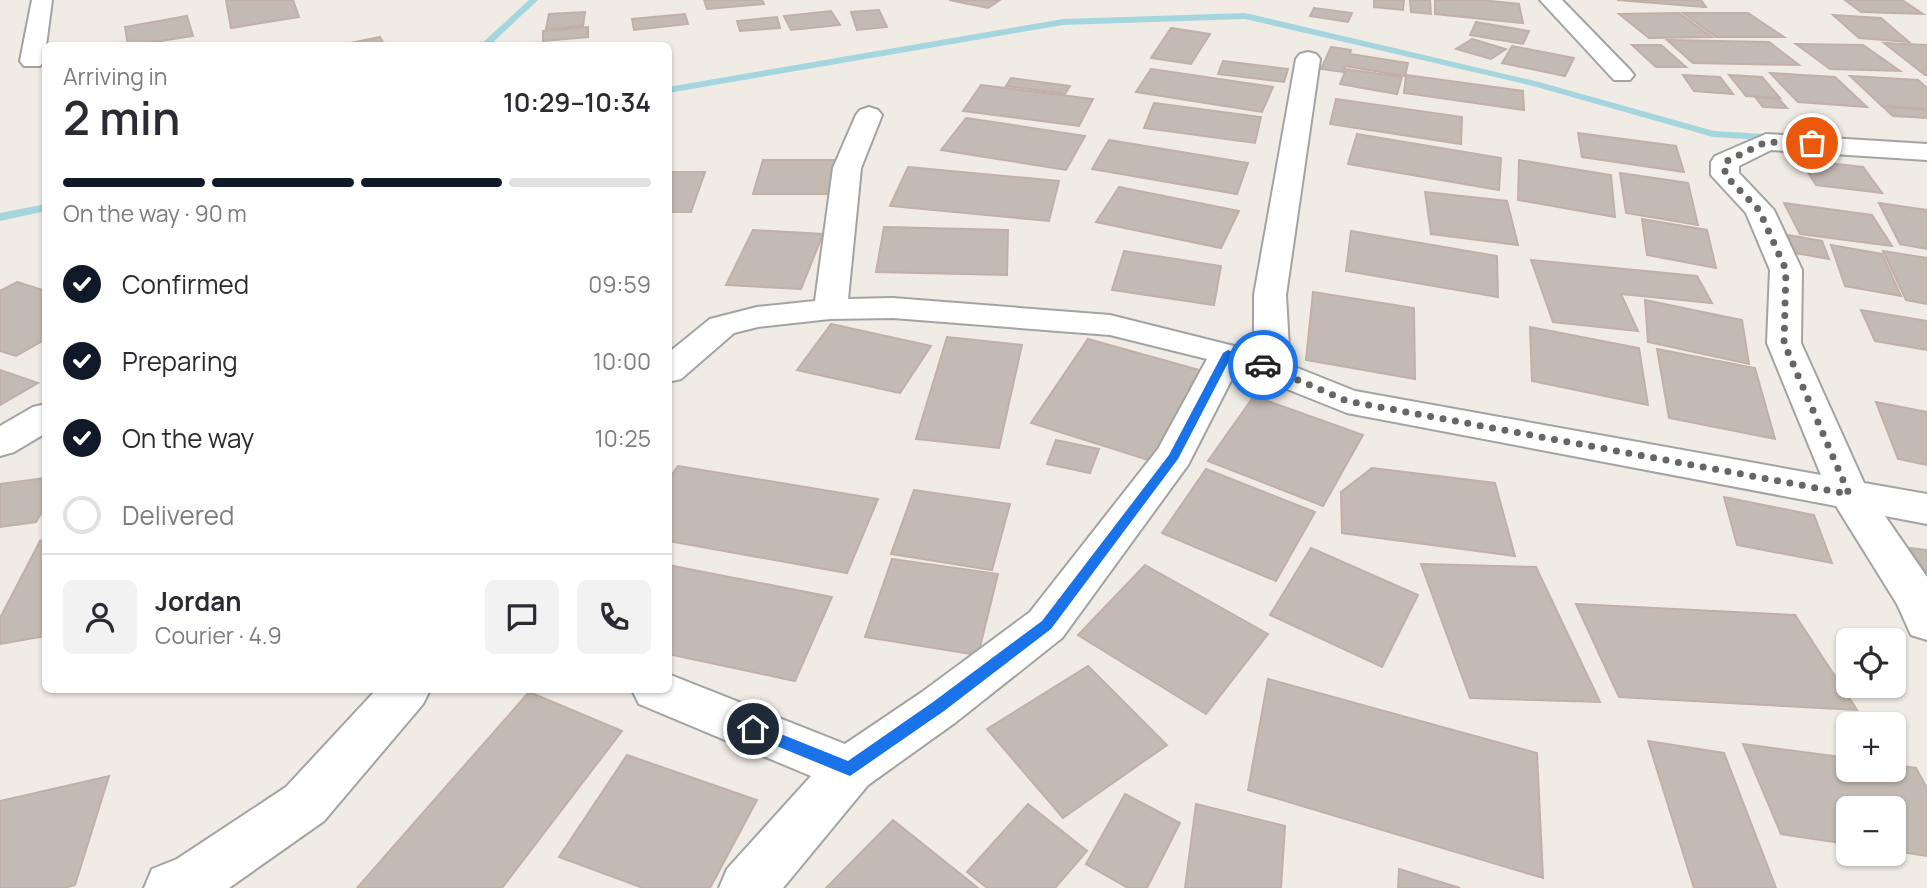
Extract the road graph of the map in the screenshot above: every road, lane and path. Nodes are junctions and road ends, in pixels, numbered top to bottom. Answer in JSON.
{"nodes":[{"id":1,"x":42,"y":0,"type":"edge"},
{"id":2,"x":1550,"y":0,"type":"edge"},
{"id":3,"x":1308,"y":58,"type":"dead end"},
{"id":4,"x":32,"y":61,"type":"dead end"},
{"id":5,"x":1622,"y":75,"type":"dead end"},
{"id":6,"x":869,"y":116,"type":"dead end"},
{"id":7,"x":1927,"y":152,"type":"edge"},
{"id":8,"x":830,"y":309,"type":"junction"},
{"id":9,"x":1228,"y":353,"type":"junction"},
{"id":10,"x":672,"y":368,"type":"edge"},
{"id":11,"x":1272,"y":368,"type":"junction"},
{"id":12,"x":42,"y":418,"type":"edge"},
{"id":13,"x":0,"y":443,"type":"edge"},
{"id":14,"x":1849,"y":494,"type":"junction"},
{"id":15,"x":1927,"y":509,"type":"edge"},
{"id":16,"x":1927,"y":622,"type":"edge"},
{"id":17,"x":403,"y":693,"type":"edge"},
{"id":18,"x":663,"y":693,"type":"edge"},
{"id":19,"x":850,"y":769,"type":"junction"},
{"id":20,"x":187,"y":885,"type":"edge"},
{"id":21,"x":747,"y":888,"type":"edge"}],
"edges":[{"from":1,"to":4,"type":"street"},
{"from":2,"to":5,"type":"street"},
{"from":3,"to":11,"type":"street"},
{"from":6,"to":8,"type":"street"},
{"from":7,"to":14,"type":"street"},
{"from":8,"to":9,"type":"street"},
{"from":8,"to":10,"type":"street"},
{"from":9,"to":11,"type":"street"},
{"from":9,"to":19,"type":"street"},
{"from":11,"to":14,"type":"street"},
{"from":12,"to":13,"type":"street"},
{"from":14,"to":15,"type":"street"},
{"from":14,"to":16,"type":"street"},
{"from":17,"to":20,"type":"street"},
{"from":18,"to":19,"type":"street"},
{"from":19,"to":21,"type":"street"}]}
